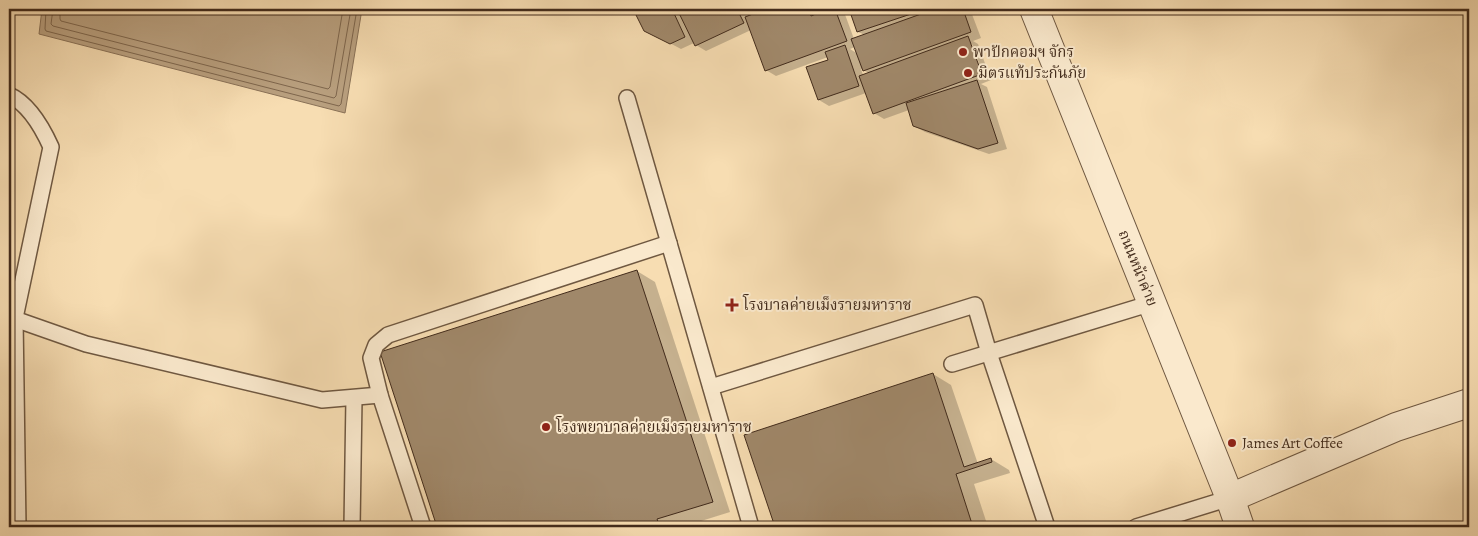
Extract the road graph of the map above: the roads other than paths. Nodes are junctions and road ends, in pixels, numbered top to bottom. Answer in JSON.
{"nodes":[{"id":1,"x":1034,"y":9,"type":"edge"},
{"id":2,"x":9,"y":95,"type":"edge"},
{"id":3,"x":627,"y":98,"type":"dead end"},
{"id":4,"x":670,"y":243,"type":"junction"},
{"id":5,"x":1152,"y":303,"type":"junction"},
{"id":6,"x":12,"y":318,"type":"edge"},
{"id":7,"x":988,"y":352,"type":"junction"},
{"id":8,"x":952,"y":364,"type":"dead end"},
{"id":9,"x":711,"y":387,"type":"junction"},
{"id":10,"x":380,"y":395,"type":"junction"},
{"id":11,"x":354,"y":398,"type":"junction"},
{"id":12,"x":1469,"y":403,"type":"edge"},
{"id":13,"x":1230,"y":498,"type":"junction"},
{"id":14,"x":18,"y":527,"type":"edge"},
{"id":15,"x":352,"y":527,"type":"edge"},
{"id":16,"x":423,"y":527,"type":"edge"},
{"id":17,"x":751,"y":527,"type":"edge"},
{"id":18,"x":1047,"y":527,"type":"edge"},
{"id":19,"x":1136,"y":527,"type":"edge"},
{"id":20,"x":1240,"y":527,"type":"edge"}],
"edges":[{"from":1,"to":5,"type":"street","name":"ถนนหน้าค่าย"},
{"from":2,"to":6,"type":"lane"},
{"from":3,"to":4,"type":"lane"},
{"from":4,"to":9,"type":"lane"},
{"from":4,"to":10,"type":"lane"},
{"from":5,"to":7,"type":"lane"},
{"from":5,"to":13,"type":"street","name":"ถนนหน้าค่าย"},
{"from":6,"to":11,"type":"lane"},
{"from":6,"to":14,"type":"lane"},
{"from":7,"to":8,"type":"lane"},
{"from":7,"to":9,"type":"lane"},
{"from":7,"to":18,"type":"lane"},
{"from":9,"to":17,"type":"lane"},
{"from":10,"to":11,"type":"lane"},
{"from":10,"to":16,"type":"lane"},
{"from":11,"to":15,"type":"lane"},
{"from":12,"to":13,"type":"street"},
{"from":13,"to":19,"type":"lane"},
{"from":13,"to":20,"type":"street","name":"ถนนหน้าค่าย"}]}
